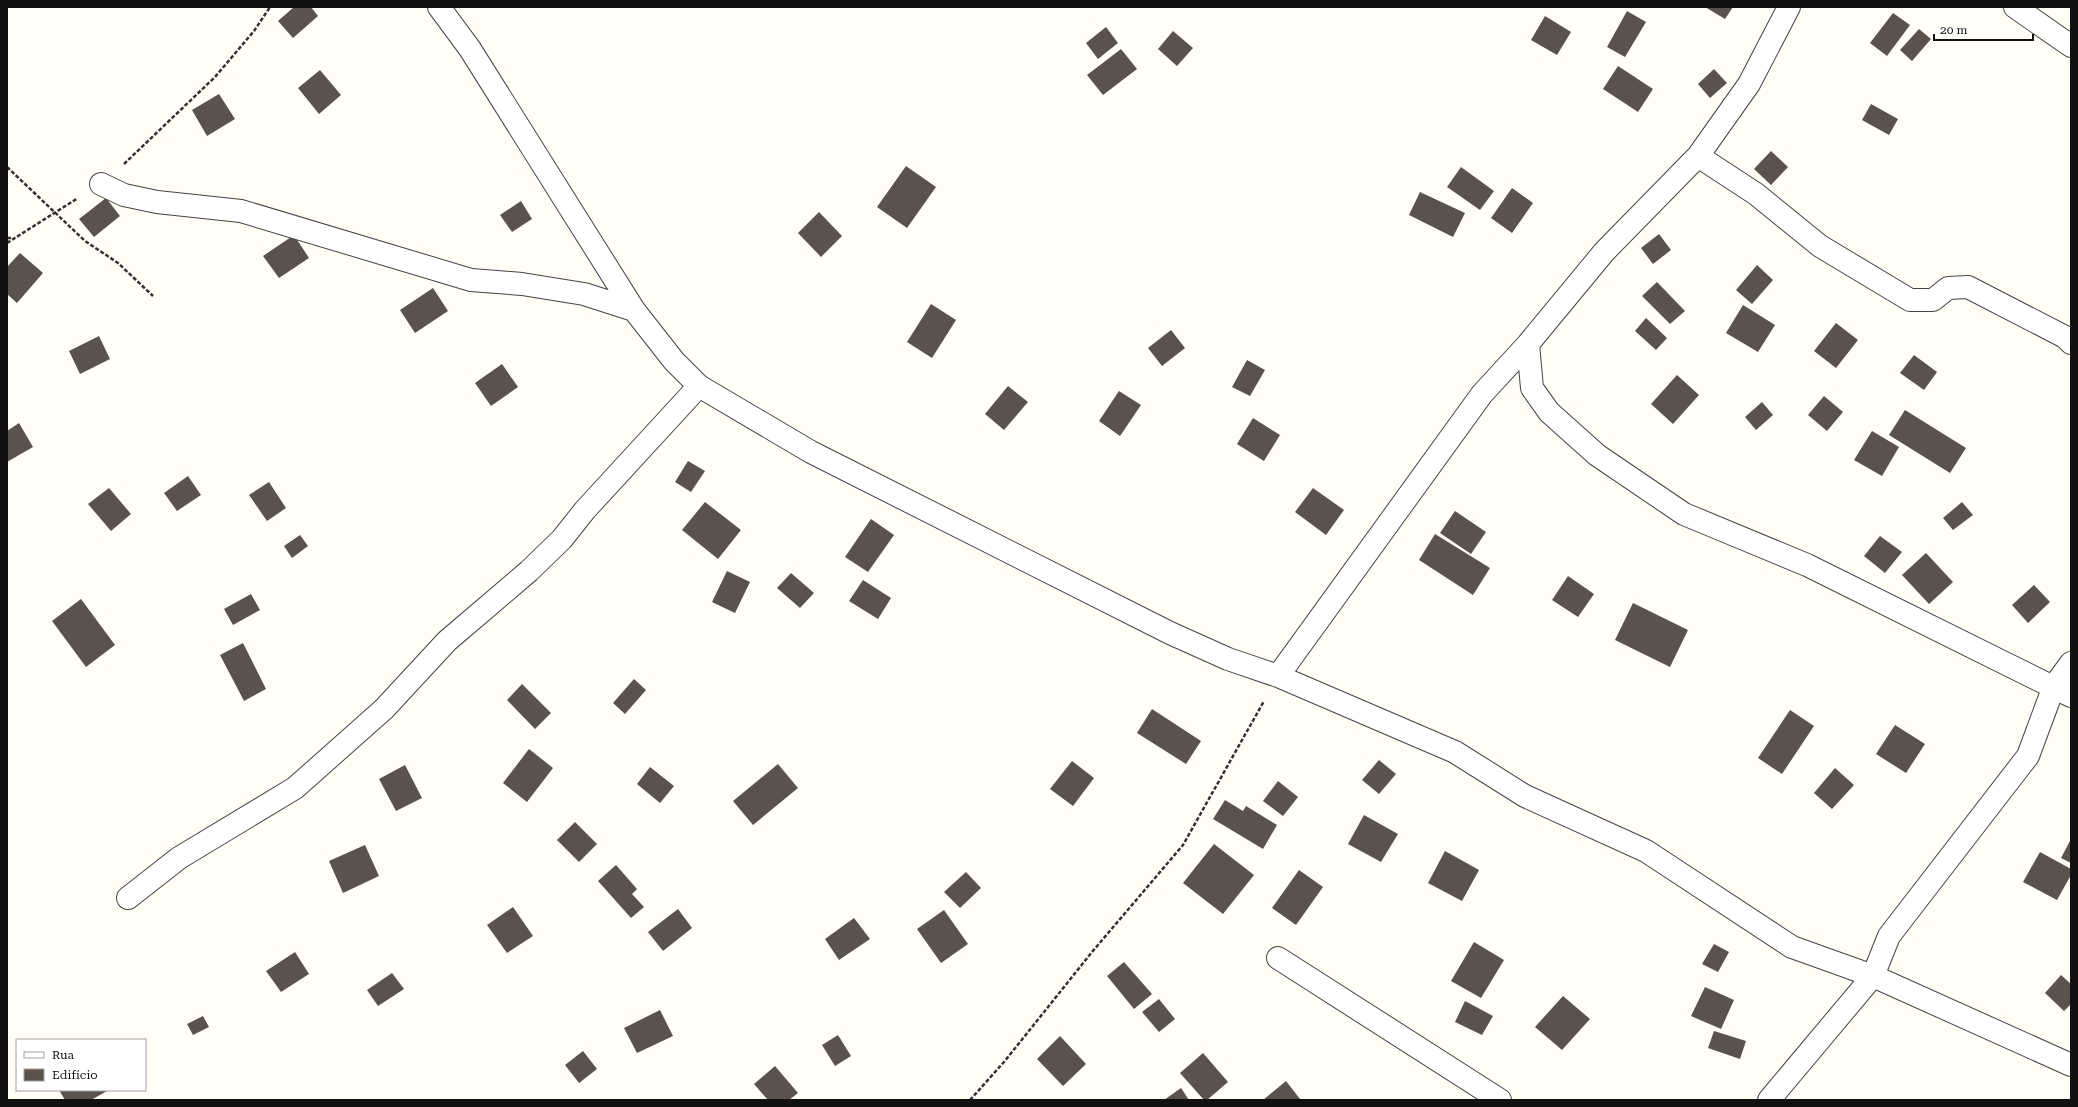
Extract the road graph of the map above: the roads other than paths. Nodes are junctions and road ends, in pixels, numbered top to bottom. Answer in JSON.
{"nodes":[{"id":1,"x":439,"y":7,"type":"edge"},
{"id":2,"x":1789,"y":7,"type":"edge"},
{"id":3,"x":2015,"y":7,"type":"edge"},
{"id":4,"x":2071,"y":46,"type":"edge"},
{"id":5,"x":1698,"y":156,"type":"junction"},
{"id":6,"x":101,"y":184,"type":"road end"},
{"id":7,"x":634,"y":310,"type":"junction"},
{"id":8,"x":2071,"y":343,"type":"edge"},
{"id":9,"x":1528,"y":344,"type":"junction"},
{"id":10,"x":699,"y":386,"type":"junction"},
{"id":11,"x":2071,"y":663,"type":"edge"},
{"id":12,"x":1278,"y":676,"type":"junction"},
{"id":13,"x":2062,"y":691,"type":"edge"},
{"id":14,"x":128,"y":898,"type":"dead end"},
{"id":15,"x":1278,"y":958,"type":"dead end"},
{"id":16,"x":1873,"y":976,"type":"junction"},
{"id":17,"x":2071,"y":1065,"type":"edge"},
{"id":18,"x":1500,"y":1100,"type":"edge"},
{"id":19,"x":1769,"y":1100,"type":"edge"}],
"edges":[{"from":1,"to":7,"type":"street"},
{"from":2,"to":5,"type":"street"},
{"from":3,"to":4,"type":"street"},
{"from":5,"to":8,"type":"street"},
{"from":5,"to":9,"type":"street"},
{"from":6,"to":7,"type":"street"},
{"from":7,"to":10,"type":"street"},
{"from":9,"to":12,"type":"street"},
{"from":9,"to":13,"type":"street"},
{"from":10,"to":12,"type":"street"},
{"from":10,"to":14,"type":"street"},
{"from":11,"to":13,"type":"street"},
{"from":12,"to":16,"type":"street"},
{"from":13,"to":16,"type":"street"},
{"from":15,"to":18,"type":"street"},
{"from":16,"to":17,"type":"street"},
{"from":16,"to":19,"type":"street"}]}
